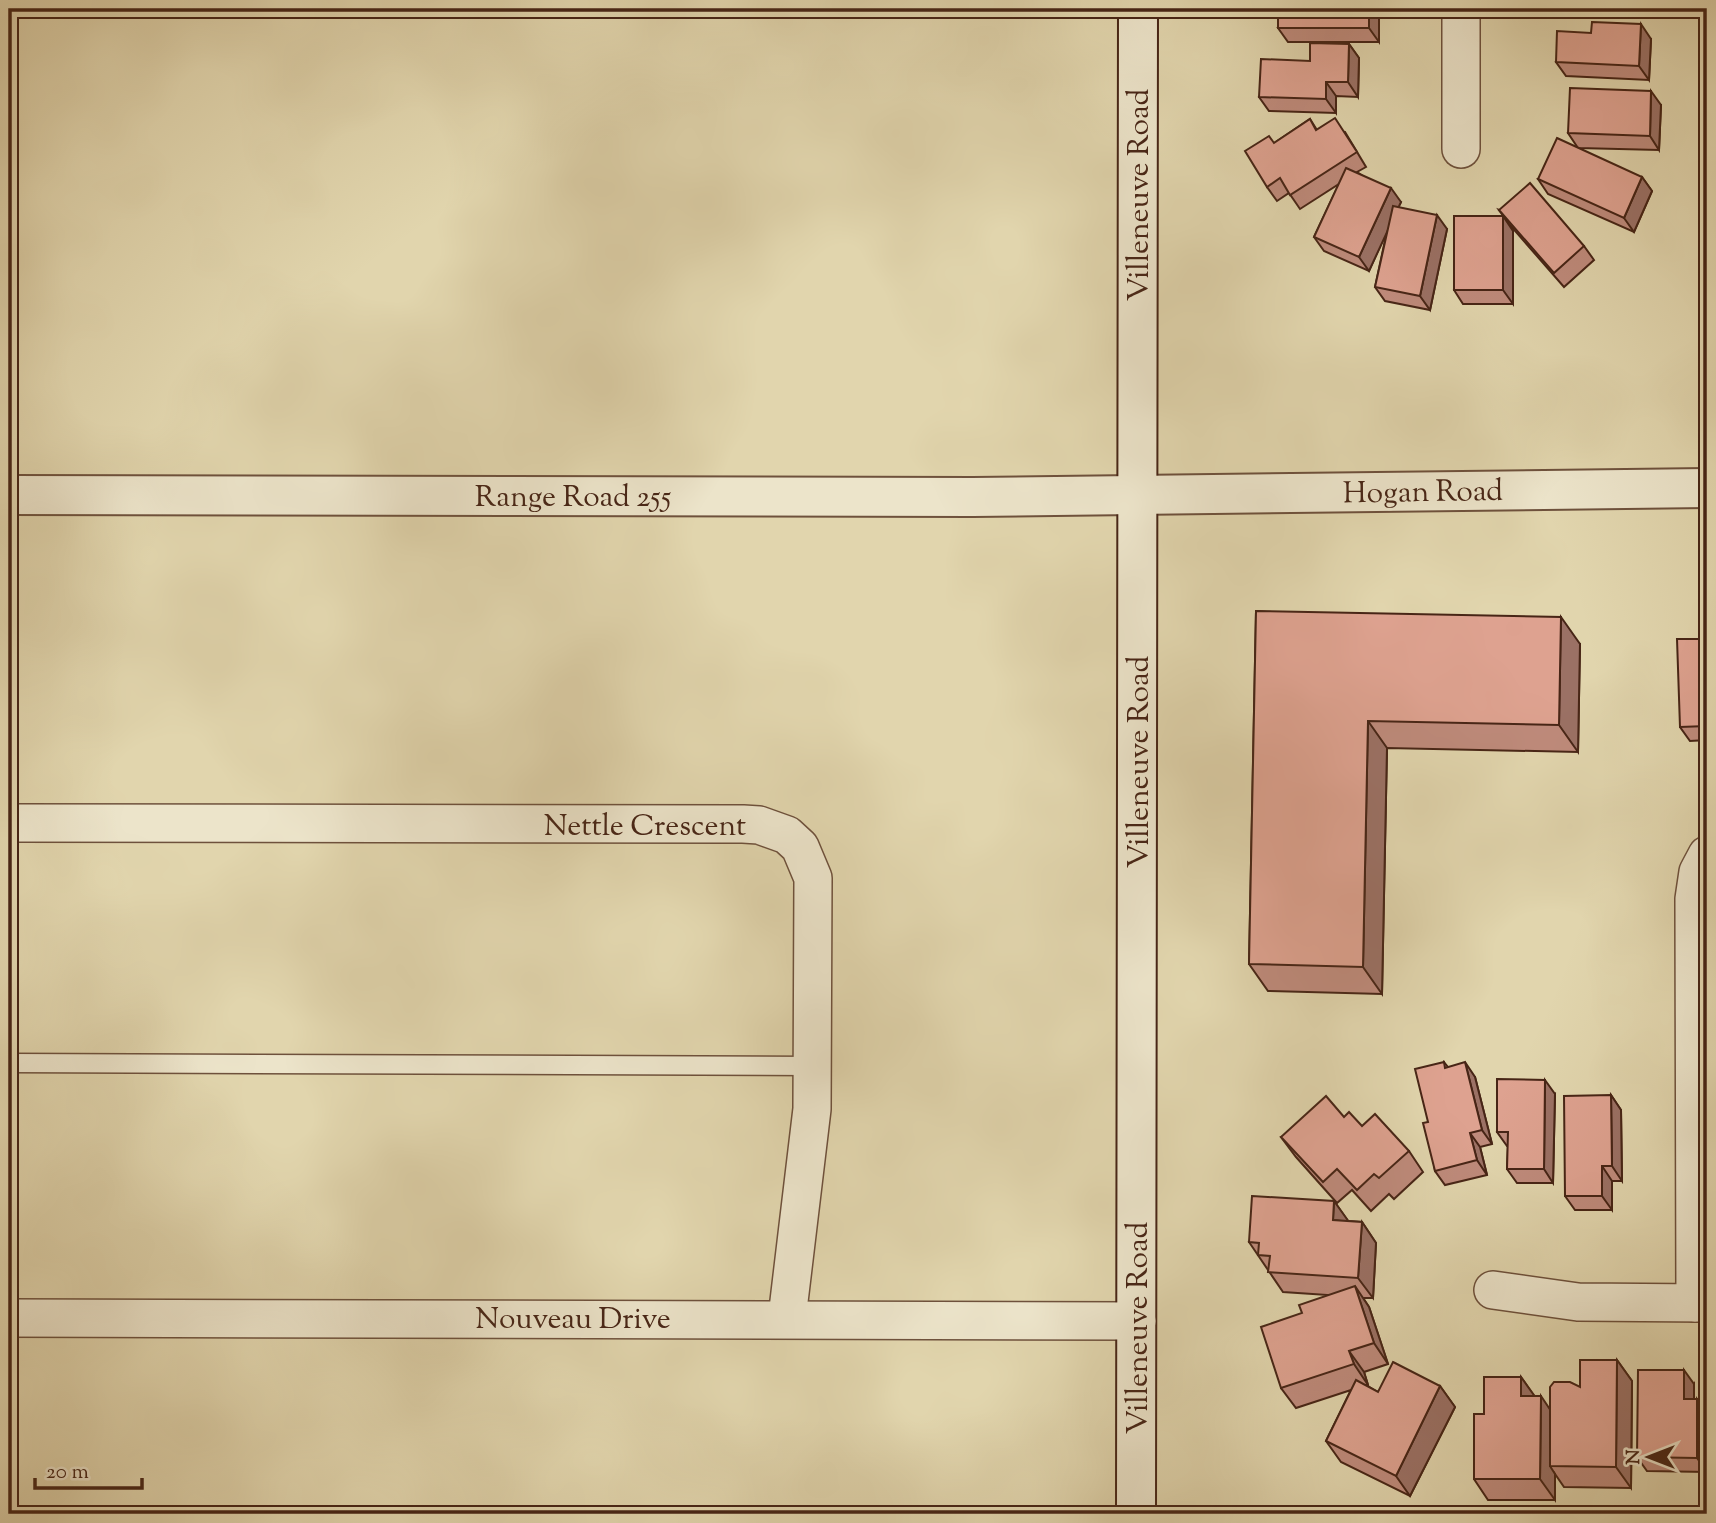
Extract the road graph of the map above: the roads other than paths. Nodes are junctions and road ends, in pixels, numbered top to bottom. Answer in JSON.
{"nodes":[{"id":1,"x":1138,"y":9,"type":"edge"},
{"id":2,"x":1461,"y":9,"type":"edge"},
{"id":3,"x":1461,"y":149,"type":"dead end"},
{"id":4,"x":1707,"y":488,"type":"edge"},
{"id":5,"x":1138,"y":494,"type":"junction"},
{"id":6,"x":9,"y":495,"type":"edge"},
{"id":7,"x":9,"y":823,"type":"edge"},
{"id":8,"x":1707,"y":855,"type":"edge"},
{"id":9,"x":9,"y":1063,"type":"edge"},
{"id":10,"x":813,"y":1066,"type":"junction"},
{"id":11,"x":1493,"y":1290,"type":"dead end"},
{"id":12,"x":1701,"y":1303,"type":"edge"},
{"id":13,"x":9,"y":1318,"type":"edge"},
{"id":14,"x":787,"y":1318,"type":"junction"},
{"id":15,"x":1137,"y":1321,"type":"junction"},
{"id":16,"x":1136,"y":1514,"type":"edge"}],
"edges":[{"from":1,"to":5,"type":"street","name":"Villeneuve Road"},
{"from":2,"to":3,"type":"street"},
{"from":4,"to":5,"type":"street","name":"Hogan Road"},
{"from":5,"to":6,"type":"street","name":"Range Road 255"},
{"from":5,"to":15,"type":"street","name":"Villeneuve Road"},
{"from":7,"to":10,"type":"street","name":"Nettle Crescent"},
{"from":8,"to":12,"type":"street"},
{"from":9,"to":10,"type":"lane"},
{"from":10,"to":14,"type":"street","name":"Nettle Crescent"},
{"from":11,"to":12,"type":"street"},
{"from":13,"to":14,"type":"street","name":"Nouveau Drive"},
{"from":14,"to":15,"type":"street","name":"Nouveau Drive"},
{"from":15,"to":16,"type":"street","name":"Villeneuve Road"}]}
